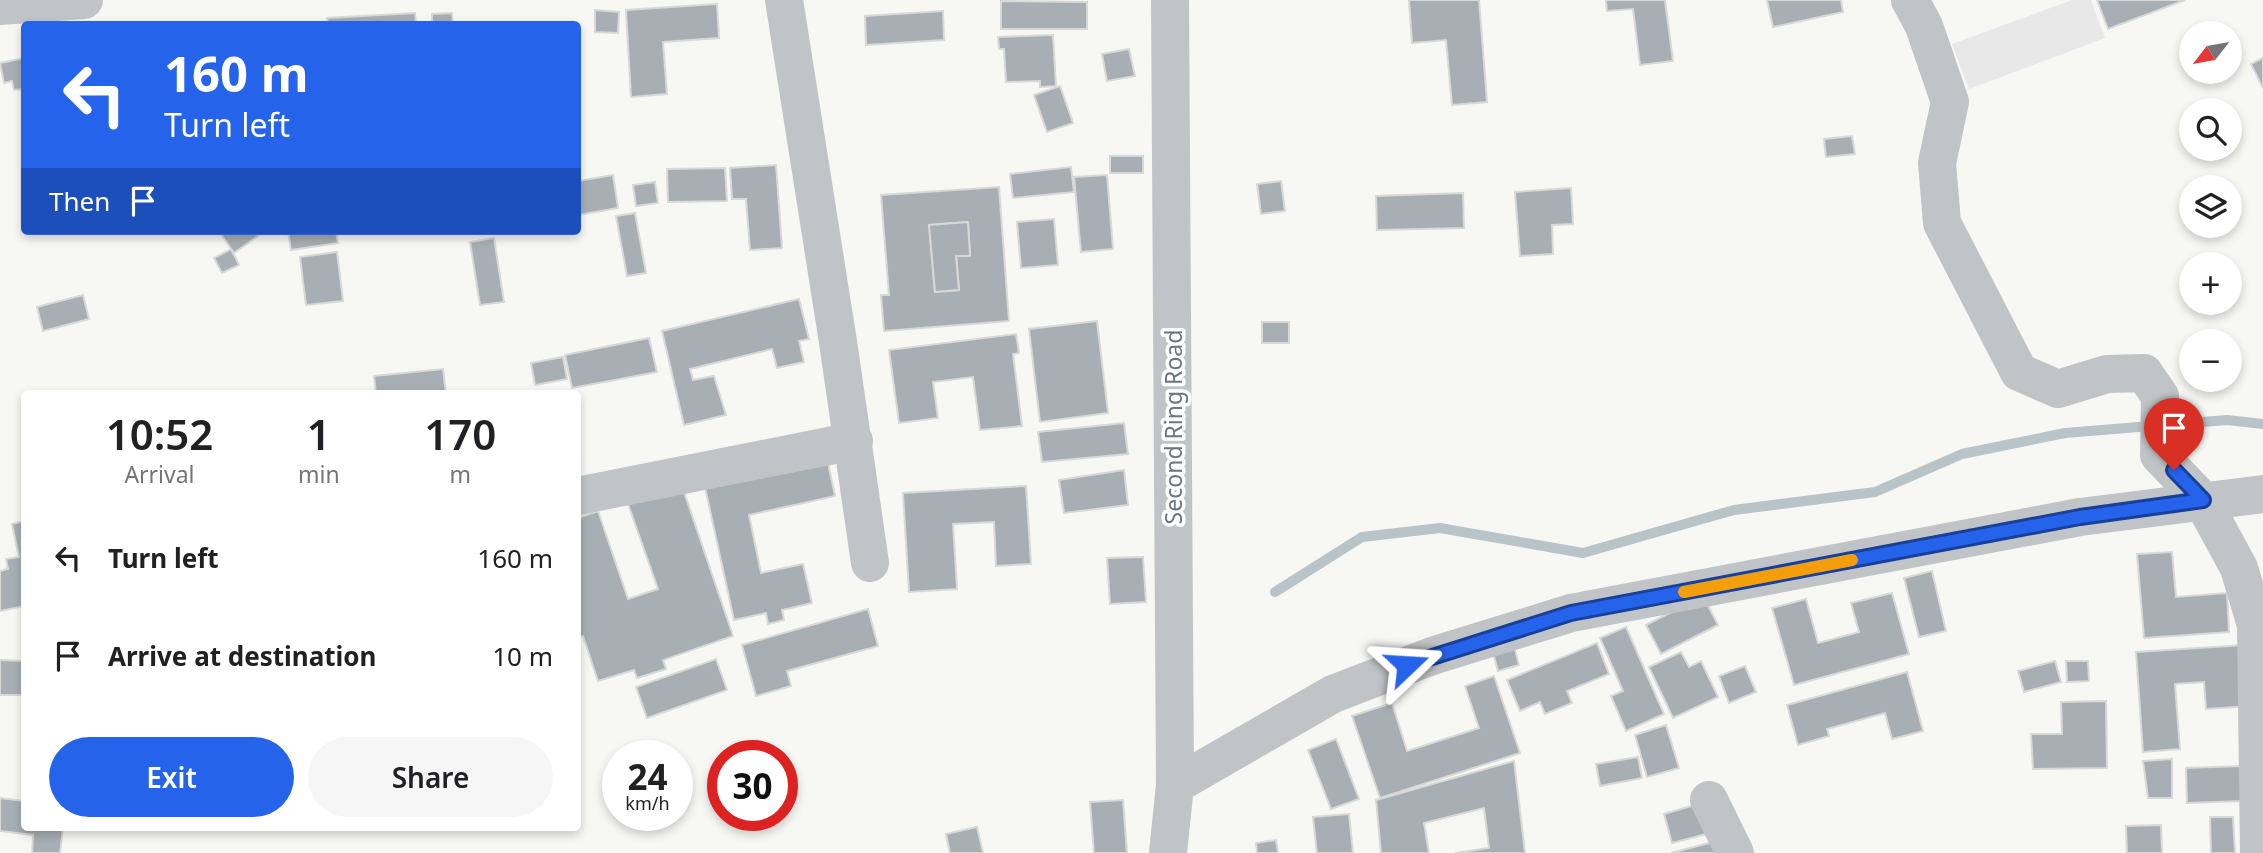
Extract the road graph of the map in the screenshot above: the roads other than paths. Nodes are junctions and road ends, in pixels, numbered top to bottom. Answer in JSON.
{"nodes":[{"id":1,"x":84,"y":0,"type":"edge"},
{"id":2,"x":784,"y":0,"type":"edge"},
{"id":3,"x":1170,"y":0,"type":"edge"},
{"id":4,"x":1910,"y":0,"type":"edge"},
{"id":5,"x":0,"y":6,"type":"edge"},
{"id":6,"x":854,"y":441,"type":"junction"},
{"id":7,"x":581,"y":494,"type":"edge"},
{"id":8,"x":2263,"y":494,"type":"edge"},
{"id":9,"x":2203,"y":500,"type":"junction"},
{"id":10,"x":870,"y":563,"type":"dead end"},
{"id":11,"x":1175,"y":785,"type":"junction"},
{"id":12,"x":1709,"y":800,"type":"dead end"},
{"id":13,"x":1168,"y":853,"type":"edge"},
{"id":14,"x":1735,"y":853,"type":"edge"},
{"id":15,"x":2259,"y":853,"type":"edge"}],
"edges":[{"from":1,"to":5,"type":"street"},
{"from":2,"to":6,"type":"street"},
{"from":3,"to":11,"type":"street","name":"Second Ring Road"},
{"from":4,"to":9,"type":"street"},
{"from":6,"to":7,"type":"street"},
{"from":6,"to":10,"type":"street"},
{"from":8,"to":9,"type":"street"},
{"from":9,"to":11,"type":"street"},
{"from":9,"to":15,"type":"street"},
{"from":11,"to":13,"type":"street","name":"Second Ring Road"},
{"from":12,"to":14,"type":"street"}]}
